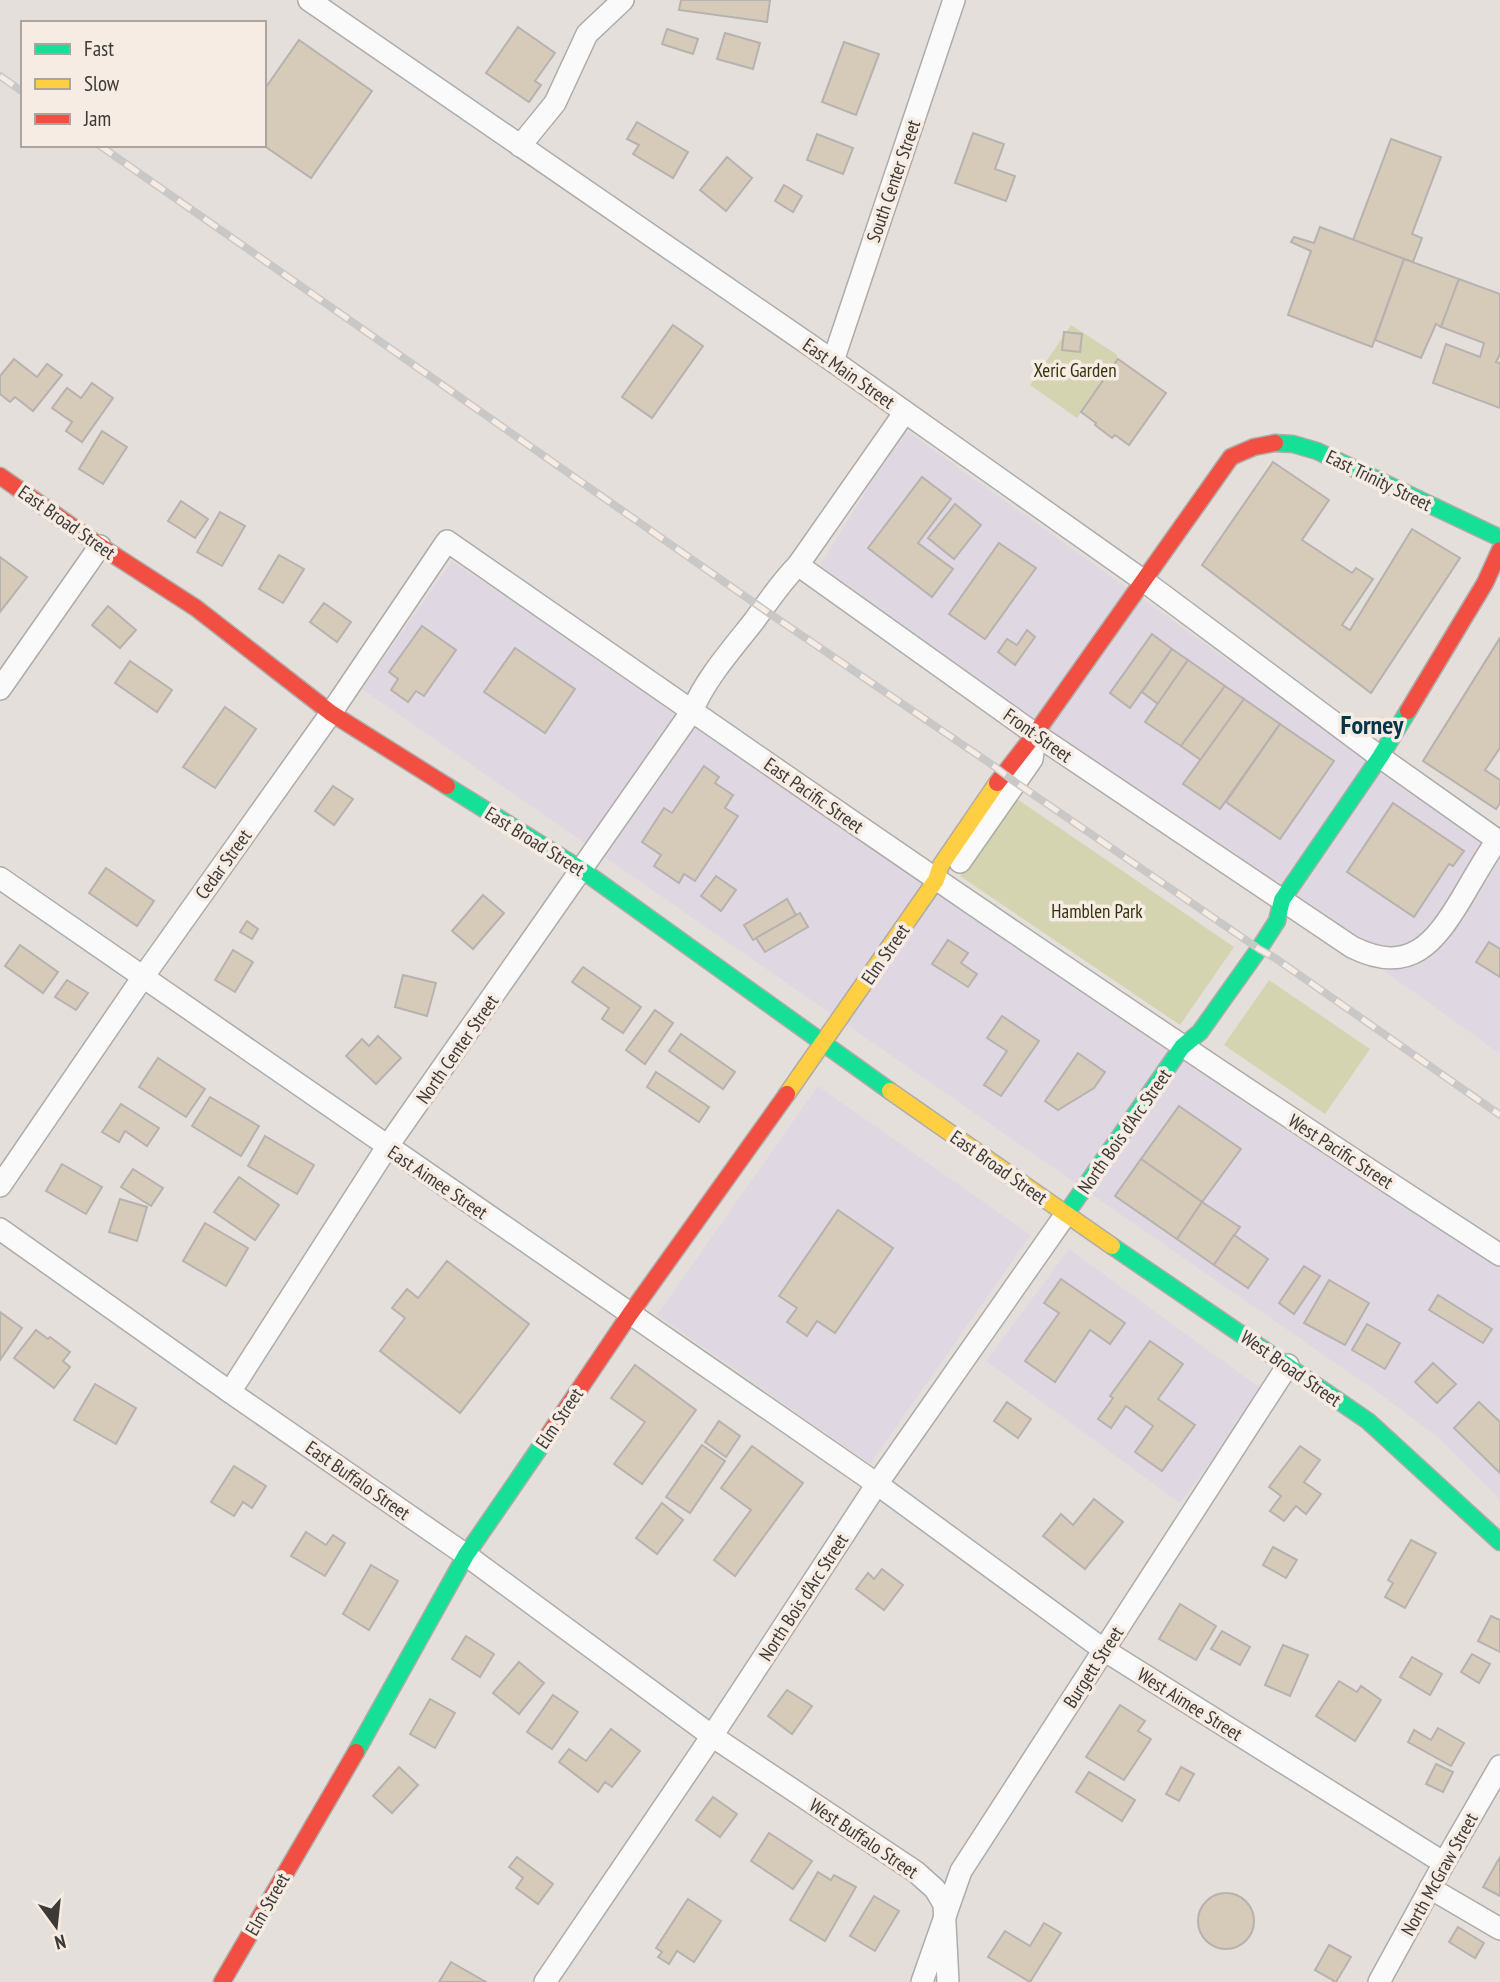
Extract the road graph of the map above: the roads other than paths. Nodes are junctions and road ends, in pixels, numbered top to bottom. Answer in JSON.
{"nodes":[{"id":1,"x":309,"y":0,"type":"edge"},
{"id":2,"x":623,"y":0,"type":"edge"},
{"id":3,"x":954,"y":0,"type":"edge"},
{"id":4,"x":520,"y":146,"type":"junction"},
{"id":5,"x":832,"y":361,"type":"junction"},
{"id":6,"x":905,"y":412,"type":"junction"},
{"id":7,"x":1252,"y":447,"type":"joint"},
{"id":8,"x":0,"y":476,"type":"edge"},
{"id":9,"x":1500,"y":538,"type":"edge"},
{"id":10,"x":447,"y":541,"type":"joint"},
{"id":11,"x":100,"y":546,"type":"junction"},
{"id":12,"x":1500,"y":550,"type":"edge"},
{"id":13,"x":798,"y":565,"type":"junction"},
{"id":14,"x":1144,"y":581,"type":"junction"},
{"id":15,"x":1492,"y":587,"type":"edge"},
{"id":16,"x":0,"y":689,"type":"edge"},
{"id":17,"x":692,"y":711,"type":"junction"},
{"id":18,"x":331,"y":713,"type":"junction"},
{"id":19,"x":1035,"y":734,"type":"junction"},
{"id":20,"x":1380,"y":757,"type":"junction"},
{"id":21,"x":1498,"y":841,"type":"edge"},
{"id":22,"x":582,"y":870,"type":"junction"},
{"id":23,"x":0,"y":878,"type":"edge"},
{"id":24,"x":936,"y":880,"type":"junction"},
{"id":25,"x":1273,"y":905,"type":"junction"},
{"id":26,"x":143,"y":977,"type":"junction"},
{"id":27,"x":1208,"y":993,"type":"dead end"},
{"id":28,"x":823,"y":1044,"type":"junction"},
{"id":29,"x":1182,"y":1047,"type":"junction"},
{"id":30,"x":387,"y":1147,"type":"junction"},
{"id":31,"x":0,"y":1186,"type":"edge"},
{"id":32,"x":1066,"y":1214,"type":"junction"},
{"id":33,"x":0,"y":1228,"type":"edge"},
{"id":34,"x":1500,"y":1255,"type":"edge"},
{"id":35,"x":630,"y":1314,"type":"junction"},
{"id":36,"x":1288,"y":1365,"type":"junction"},
{"id":37,"x":230,"y":1392,"type":"junction"},
{"id":38,"x":877,"y":1484,"type":"junction"},
{"id":39,"x":1500,"y":1542,"type":"edge"},
{"id":40,"x":466,"y":1555,"type":"junction"},
{"id":41,"x":1104,"y":1650,"type":"junction"},
{"id":42,"x":712,"y":1736,"type":"junction"},
{"id":43,"x":1500,"y":1766,"type":"edge"},
{"id":44,"x":1444,"y":1863,"type":"junction"},
{"id":45,"x":1430,"y":1888,"type":"junction"},
{"id":46,"x":944,"y":1918,"type":"junction"},
{"id":47,"x":1500,"y":1929,"type":"edge"},
{"id":48,"x":222,"y":1982,"type":"edge"},
{"id":49,"x":545,"y":1982,"type":"edge"},
{"id":50,"x":922,"y":1982,"type":"edge"},
{"id":51,"x":948,"y":1982,"type":"edge"},
{"id":52,"x":1380,"y":1982,"type":"edge"}],
"edges":[{"from":1,"to":4,"type":"street","name":"East Main Street"},
{"from":2,"to":4,"type":"street"},
{"from":3,"to":5,"type":"street","name":"South Center Street"},
{"from":4,"to":5,"type":"street","name":"East Main Street"},
{"from":5,"to":6,"type":"street","name":"East Main Street"},
{"from":6,"to":13,"type":"street"},
{"from":6,"to":14,"type":"street","name":"East Main Street"},
{"from":7,"to":9,"type":"main road","name":"East Trinity Street"},
{"from":7,"to":14,"type":"main road","name":"Elm Street"},
{"from":8,"to":11,"type":"main road","name":"East Broad Street"},
{"from":10,"to":17,"type":"street","name":"East Pacific Street"},
{"from":10,"to":18,"type":"street","name":"Cedar Street"},
{"from":11,"to":16,"type":"street"},
{"from":11,"to":18,"type":"main road","name":"East Broad Street"},
{"from":12,"to":15,"type":"main road","name":"North Bois d'Arc Street"},
{"from":13,"to":17,"type":"street","name":"North Center Street"},
{"from":13,"to":19,"type":"street","name":"Front Street"},
{"from":14,"to":19,"type":"main road","name":"Elm Street"},
{"from":14,"to":20,"type":"street","name":"East Main Street"},
{"from":15,"to":20,"type":"main road","name":"North Bois d'Arc Street"},
{"from":17,"to":22,"type":"street","name":"North Center Street"},
{"from":17,"to":24,"type":"street","name":"East Pacific Street"},
{"from":18,"to":22,"type":"main road","name":"East Broad Street"},
{"from":18,"to":26,"type":"street","name":"Cedar Street"},
{"from":19,"to":24,"type":"street","name":"Elm Street"},
{"from":19,"to":25,"type":"street","name":"Front Street"},
{"from":20,"to":21,"type":"street","name":"East Main Street"},
{"from":20,"to":25,"type":"main road","name":"North Bois d'Arc Street"},
{"from":21,"to":25,"type":"street","name":"Front Street"},
{"from":22,"to":28,"type":"main road","name":"East Broad Street"},
{"from":22,"to":30,"type":"street","name":"North Center Street"},
{"from":23,"to":26,"type":"street","name":"East Aimee Street"},
{"from":24,"to":28,"type":"main road","name":"Elm Street"},
{"from":24,"to":29,"type":"street","name":"East Pacific Street"},
{"from":25,"to":29,"type":"main road","name":"North Bois d'Arc Street"},
{"from":26,"to":30,"type":"street","name":"East Aimee Street"},
{"from":26,"to":31,"type":"street","name":"Cedar Street"},
{"from":27,"to":29,"type":"main road","name":"North Bois d'Arc Street"},
{"from":28,"to":32,"type":"main road","name":"East Broad Street"},
{"from":28,"to":35,"type":"main road","name":"Elm Street"},
{"from":29,"to":32,"type":"main road","name":"North Bois d'Arc Street"},
{"from":29,"to":34,"type":"street","name":"West Pacific Street"},
{"from":30,"to":35,"type":"street","name":"East Aimee Street"},
{"from":30,"to":37,"type":"street","name":"North Center Street"},
{"from":32,"to":36,"type":"main road","name":"West Broad Street"},
{"from":32,"to":38,"type":"street","name":"North Bois d’Arc Street"},
{"from":33,"to":37,"type":"street","name":"East Buffalo Street"},
{"from":35,"to":38,"type":"street","name":"East Aimee Street"},
{"from":35,"to":40,"type":"main road","name":"Elm Street"},
{"from":36,"to":39,"type":"main road","name":"West Broad Street"},
{"from":36,"to":41,"type":"street","name":"Burgett Street"},
{"from":37,"to":40,"type":"street","name":"East Buffalo Street"},
{"from":38,"to":41,"type":"street","name":"West Aimee Street"},
{"from":38,"to":42,"type":"street","name":"North Bois d’Arc Street"},
{"from":40,"to":42,"type":"street","name":"East Buffalo Street"},
{"from":40,"to":48,"type":"main road","name":"Elm Street"},
{"from":41,"to":44,"type":"street","name":"West Aimee Street"},
{"from":41,"to":46,"type":"street","name":"Burgett Street"},
{"from":42,"to":46,"type":"street","name":"West Buffalo Street"},
{"from":42,"to":49,"type":"street","name":"North Bois d’Arc Street"},
{"from":43,"to":44,"type":"street","name":"North McGraw Street"},
{"from":44,"to":45,"type":"street","name":"North McGraw Street"},
{"from":45,"to":47,"type":"street"},
{"from":45,"to":52,"type":"street","name":"North McGraw Street"},
{"from":46,"to":50,"type":"street","name":"Burgett Street"},
{"from":46,"to":51,"type":"street","name":"West Buffalo Street"}]}
